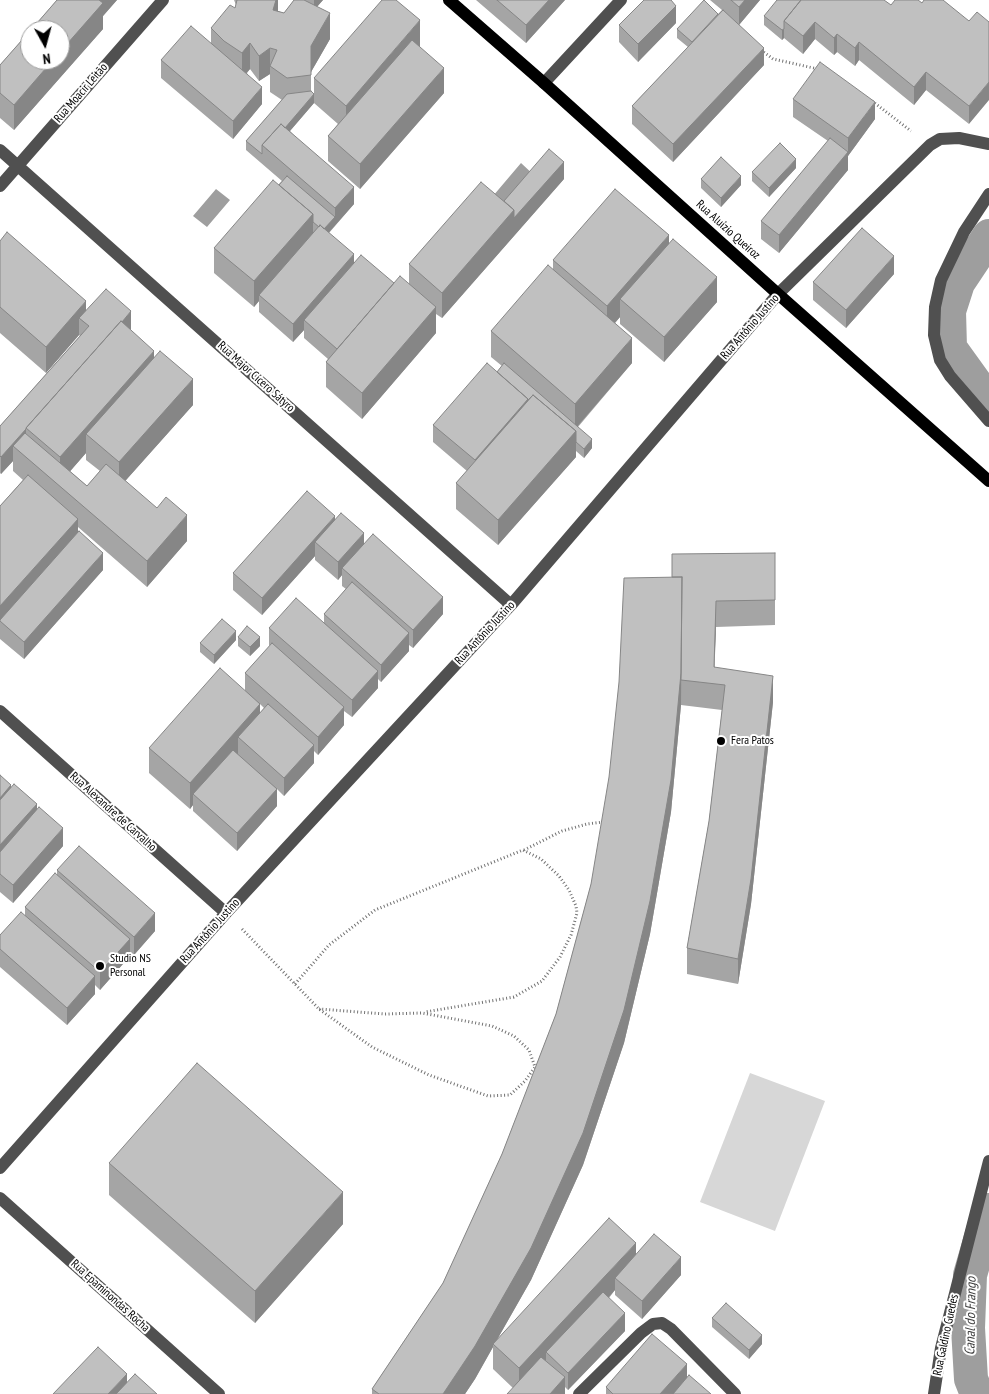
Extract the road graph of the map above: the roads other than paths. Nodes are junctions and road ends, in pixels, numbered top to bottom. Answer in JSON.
{"nodes":[{"id":1,"x":162,"y":0,"type":"edge"},
{"id":2,"x":449,"y":0,"type":"edge"},
{"id":3,"x":621,"y":0,"type":"edge"},
{"id":4,"x":544,"y":83,"type":"junction"},
{"id":5,"x":989,"y":144,"type":"edge"},
{"id":6,"x":0,"y":150,"type":"edge"},
{"id":7,"x":18,"y":166,"type":"junction"},
{"id":8,"x":0,"y":186,"type":"edge"},
{"id":9,"x":989,"y":194,"type":"edge"},
{"id":10,"x":778,"y":294,"type":"junction"},
{"id":11,"x":989,"y":420,"type":"edge"},
{"id":12,"x":989,"y":480,"type":"edge"},
{"id":13,"x":511,"y":605,"type":"junction"},
{"id":14,"x":0,"y":711,"type":"edge"},
{"id":15,"x":226,"y":913,"type":"junction"},
{"id":16,"x":989,"y":1161,"type":"edge"},
{"id":17,"x":0,"y":1168,"type":"edge"},
{"id":18,"x":0,"y":1198,"type":"edge"},
{"id":19,"x":219,"y":1394,"type":"edge"},
{"id":20,"x":579,"y":1394,"type":"edge"},
{"id":21,"x":735,"y":1394,"type":"edge"},
{"id":22,"x":934,"y":1394,"type":"edge"}],
"edges":[{"from":1,"to":7,"type":"street","name":"Rua Moacir Leitão"},
{"from":2,"to":4,"type":"main road","name":"Rua Aluízio Queiroz"},
{"from":3,"to":4,"type":"street"},
{"from":4,"to":10,"type":"main road","name":"Rua Aluízio Queiroz"},
{"from":5,"to":10,"type":"street","name":"Rua Antônio Justino"},
{"from":6,"to":7,"type":"street","name":"Rua Major Cícero Sátyro"},
{"from":7,"to":8,"type":"street","name":"Rua Moacir Leitão"},
{"from":7,"to":13,"type":"street","name":"Rua Major Cícero Sátyro"},
{"from":9,"to":11,"type":"street"},
{"from":10,"to":12,"type":"main road","name":"Rua Aluízio Queiroz"},
{"from":10,"to":13,"type":"street","name":"Rua Antônio Justino"},
{"from":13,"to":15,"type":"street","name":"Rua Antônio Justino"},
{"from":14,"to":15,"type":"street","name":"Rua Alexandre de Carvalho"},
{"from":15,"to":17,"type":"street","name":"Rua Antônio Justino"},
{"from":16,"to":22,"type":"street","name":"Rua Galdino Guedes"},
{"from":18,"to":19,"type":"street","name":"Rua Epaminondas Rocha"},
{"from":20,"to":21,"type":"street"}]}
